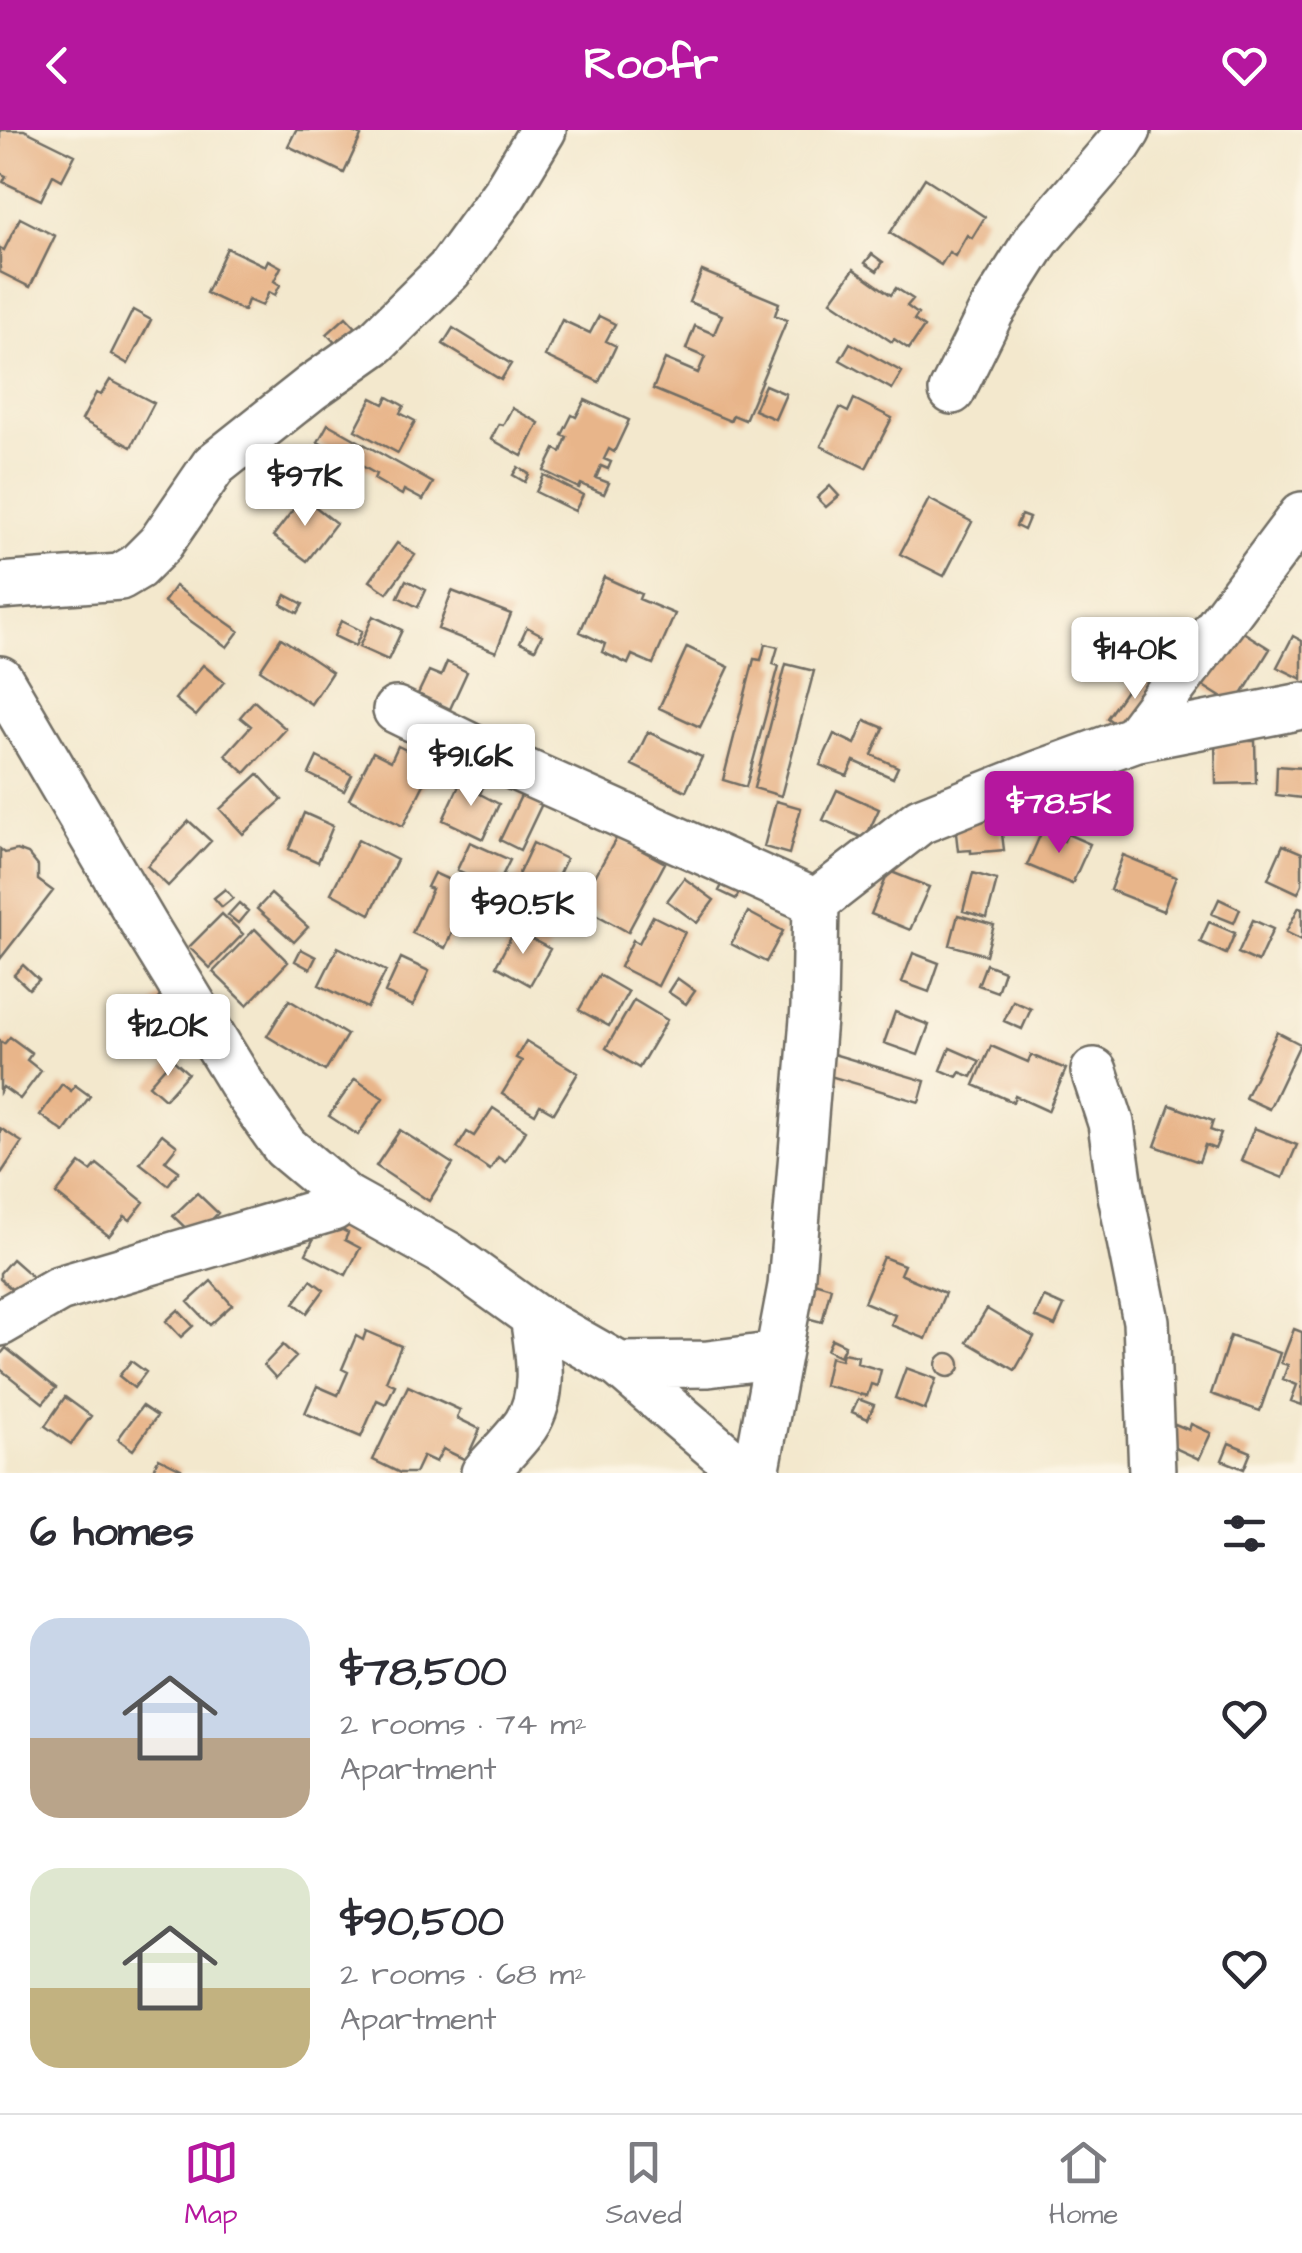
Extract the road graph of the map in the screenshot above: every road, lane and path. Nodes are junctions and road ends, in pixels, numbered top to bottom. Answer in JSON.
{"nodes":[{"id":1,"x":543,"y":130,"type":"edge"},
{"id":2,"x":1128,"y":130,"type":"edge"},
{"id":3,"x":952,"y":391,"type":"dead end"},
{"id":4,"x":1302,"y":515,"type":"edge"},
{"id":5,"x":0,"y":586,"type":"edge"},
{"id":6,"x":0,"y":679,"type":"edge"},
{"id":7,"x":1302,"y":706,"type":"edge"},
{"id":8,"x":396,"y":710,"type":"dead end"},
{"id":9,"x":1134,"y":740,"type":"junction"},
{"id":10,"x":816,"y":902,"type":"junction"},
{"id":11,"x":1094,"y":1070,"type":"dead end"},
{"id":12,"x":346,"y":1198,"type":"junction"},
{"id":13,"x":534,"y":1316,"type":"junction"},
{"id":14,"x":0,"y":1323,"type":"edge"},
{"id":15,"x":778,"y":1355,"type":"junction"},
{"id":16,"x":619,"y":1364,"type":"junction"},
{"id":17,"x":484,"y":1473,"type":"edge"},
{"id":18,"x":740,"y":1473,"type":"edge"},
{"id":19,"x":756,"y":1473,"type":"edge"},
{"id":20,"x":1152,"y":1473,"type":"edge"}],
"edges":[{"from":1,"to":5,"type":"street"},
{"from":2,"to":3,"type":"street"},
{"from":4,"to":9,"type":"street"},
{"from":6,"to":12,"type":"street"},
{"from":7,"to":9,"type":"street"},
{"from":8,"to":10,"type":"street"},
{"from":9,"to":10,"type":"street"},
{"from":10,"to":15,"type":"street"},
{"from":11,"to":20,"type":"street"},
{"from":12,"to":13,"type":"street"},
{"from":12,"to":14,"type":"street"},
{"from":13,"to":16,"type":"street"},
{"from":13,"to":17,"type":"street"},
{"from":15,"to":16,"type":"street"},
{"from":15,"to":19,"type":"street"},
{"from":16,"to":18,"type":"street"}]}
